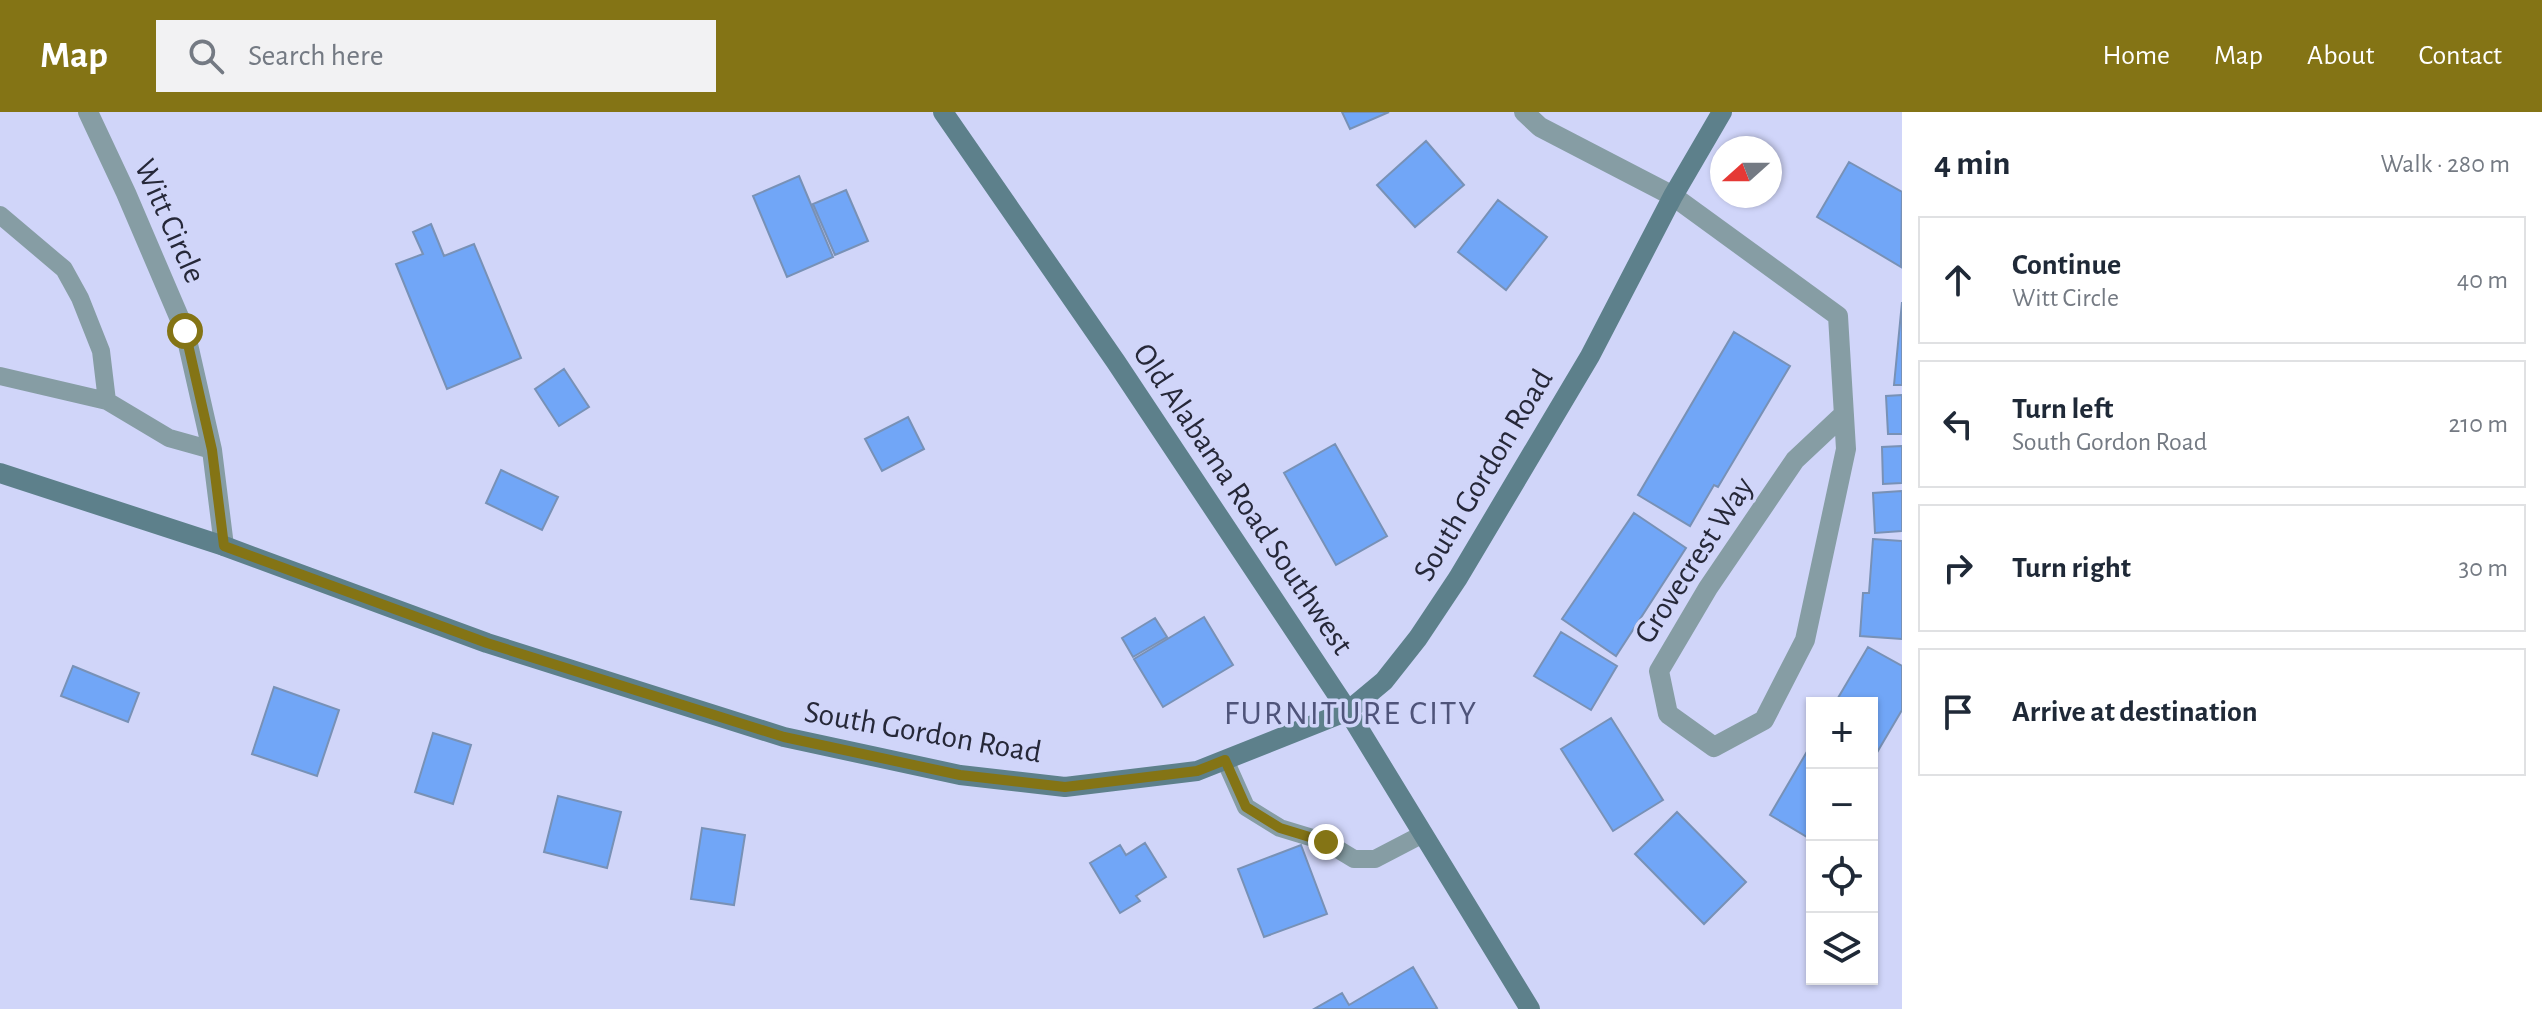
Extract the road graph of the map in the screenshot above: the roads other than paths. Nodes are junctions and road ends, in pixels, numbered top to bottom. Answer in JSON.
{"nodes":[{"id":1,"x":88,"y":112,"type":"edge"},
{"id":2,"x":943,"y":112,"type":"edge"},
{"id":3,"x":1524,"y":112,"type":"edge"},
{"id":4,"x":1722,"y":112,"type":"edge"},
{"id":5,"x":1673,"y":196,"type":"junction"},
{"id":6,"x":0,"y":215,"type":"edge"},
{"id":7,"x":0,"y":376,"type":"edge"},
{"id":8,"x":107,"y":401,"type":"junction"},
{"id":9,"x":1844,"y":414,"type":"junction"},
{"id":10,"x":212,"y":450,"type":"junction"},
{"id":11,"x":0,"y":473,"type":"edge"},
{"id":12,"x":224,"y":546,"type":"junction"},
{"id":13,"x":1348,"y":711,"type":"junction"},
{"id":14,"x":1225,"y":760,"type":"junction"},
{"id":15,"x":1423,"y":834,"type":"junction"},
{"id":16,"x":1530,"y":1009,"type":"edge"}],
"edges":[{"from":1,"to":10,"type":"street","name":"Witt Circle"},
{"from":2,"to":13,"type":"street","name":"Old Alabama Road Southwest"},
{"from":3,"to":5,"type":"street"},
{"from":4,"to":5,"type":"street","name":"South Gordon Road"},
{"from":5,"to":9,"type":"street","name":"Grovecrest Way"},
{"from":5,"to":13,"type":"street","name":"South Gordon Road"},
{"from":6,"to":8,"type":"lane"},
{"from":7,"to":8,"type":"lane"},
{"from":8,"to":10,"type":"lane"},
{"from":9,"to":9,"type":"street","name":"Grovecrest Way"},
{"from":10,"to":12,"type":"street","name":"Witt Circle"},
{"from":11,"to":12,"type":"street","name":"South Gordon Road"},
{"from":12,"to":14,"type":"street","name":"South Gordon Road"},
{"from":13,"to":14,"type":"street","name":"South Gordon Road"},
{"from":13,"to":15,"type":"street","name":"Old Alabama Road Southwest"},
{"from":14,"to":15,"type":"lane"},
{"from":15,"to":16,"type":"street","name":"Old Alabama Road Southwest"}]}
